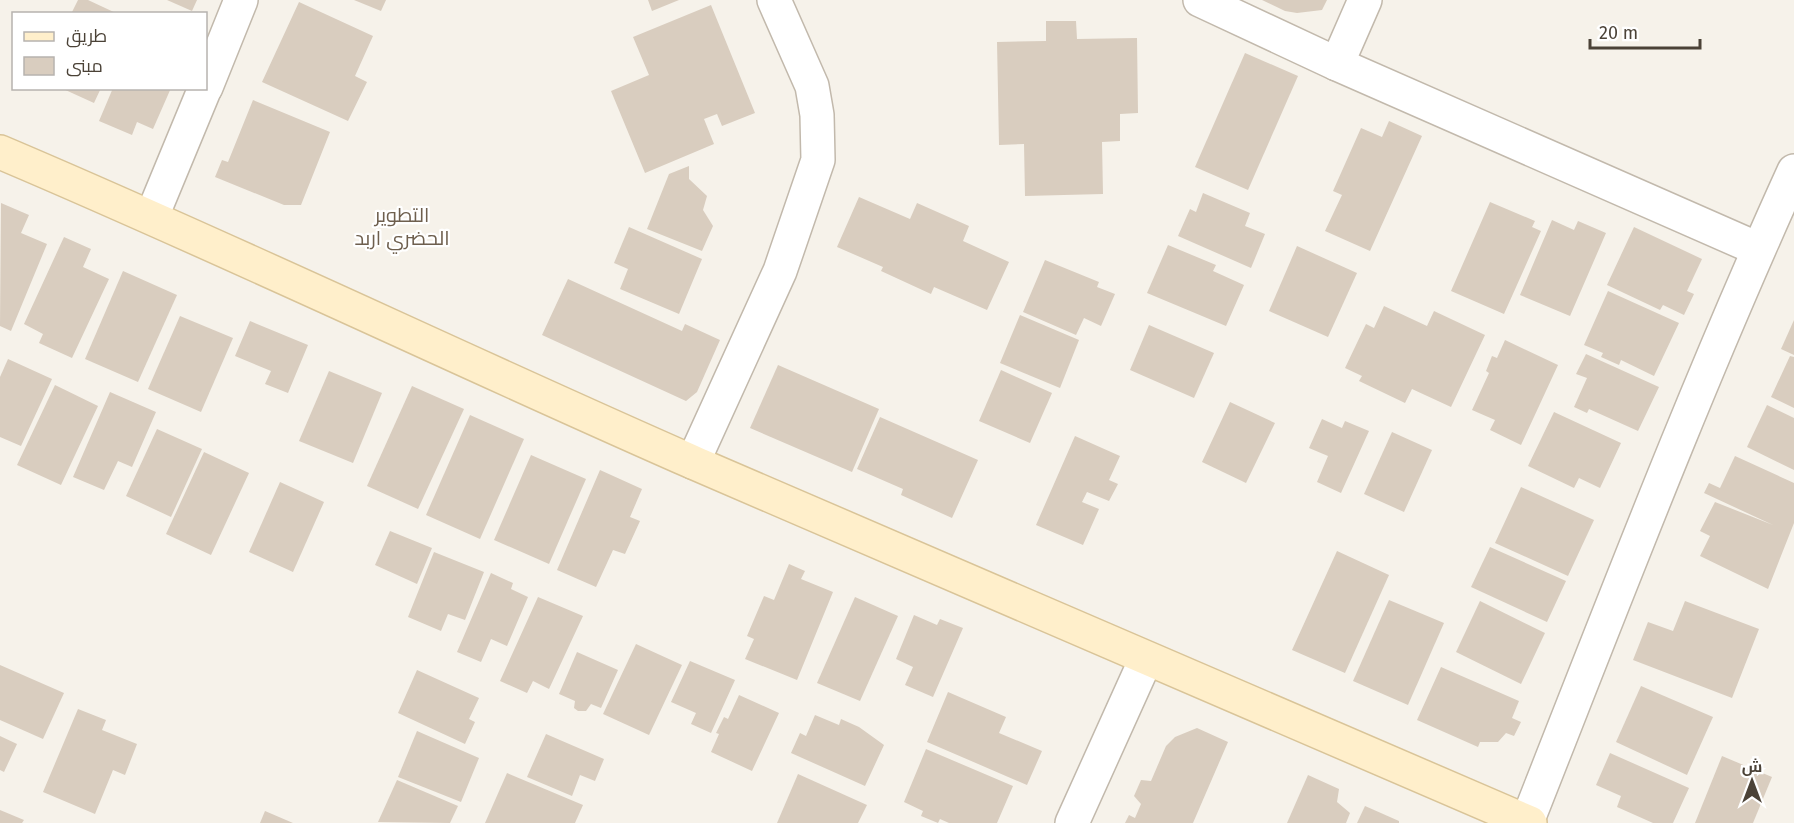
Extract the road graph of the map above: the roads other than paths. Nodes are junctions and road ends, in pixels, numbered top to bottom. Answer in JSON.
{"nodes":[{"id":1,"x":242,"y":0,"type":"edge"},
{"id":2,"x":774,"y":0,"type":"edge"},
{"id":3,"x":1200,"y":0,"type":"edge"},
{"id":4,"x":1365,"y":0,"type":"edge"},
{"id":5,"x":1337,"y":64,"type":"junction"},
{"id":6,"x":207,"y":83,"type":"edge"},
{"id":7,"x":204,"y":90,"type":"edge"},
{"id":8,"x":0,"y":152,"type":"edge"},
{"id":9,"x":1794,"y":171,"type":"edge"},
{"id":10,"x":152,"y":216,"type":"junction"},
{"id":11,"x":1758,"y":249,"type":"junction"},
{"id":12,"x":693,"y":462,"type":"junction"},
{"id":13,"x":1146,"y":659,"type":"junction"},
{"id":14,"x":1528,"y":822,"type":"edge"},
{"id":15,"x":1072,"y":823,"type":"edge"}],
"edges":[{"from":1,"to":6,"type":"street"},
{"from":2,"to":12,"type":"street"},
{"from":3,"to":5,"type":"street"},
{"from":4,"to":5,"type":"street"},
{"from":5,"to":11,"type":"street"},
{"from":7,"to":10,"type":"street"},
{"from":8,"to":10,"type":"street"},
{"from":9,"to":11,"type":"street"},
{"from":10,"to":12,"type":"street"},
{"from":11,"to":14,"type":"street"},
{"from":12,"to":13,"type":"street"},
{"from":13,"to":14,"type":"street"},
{"from":13,"to":15,"type":"street"}]}
